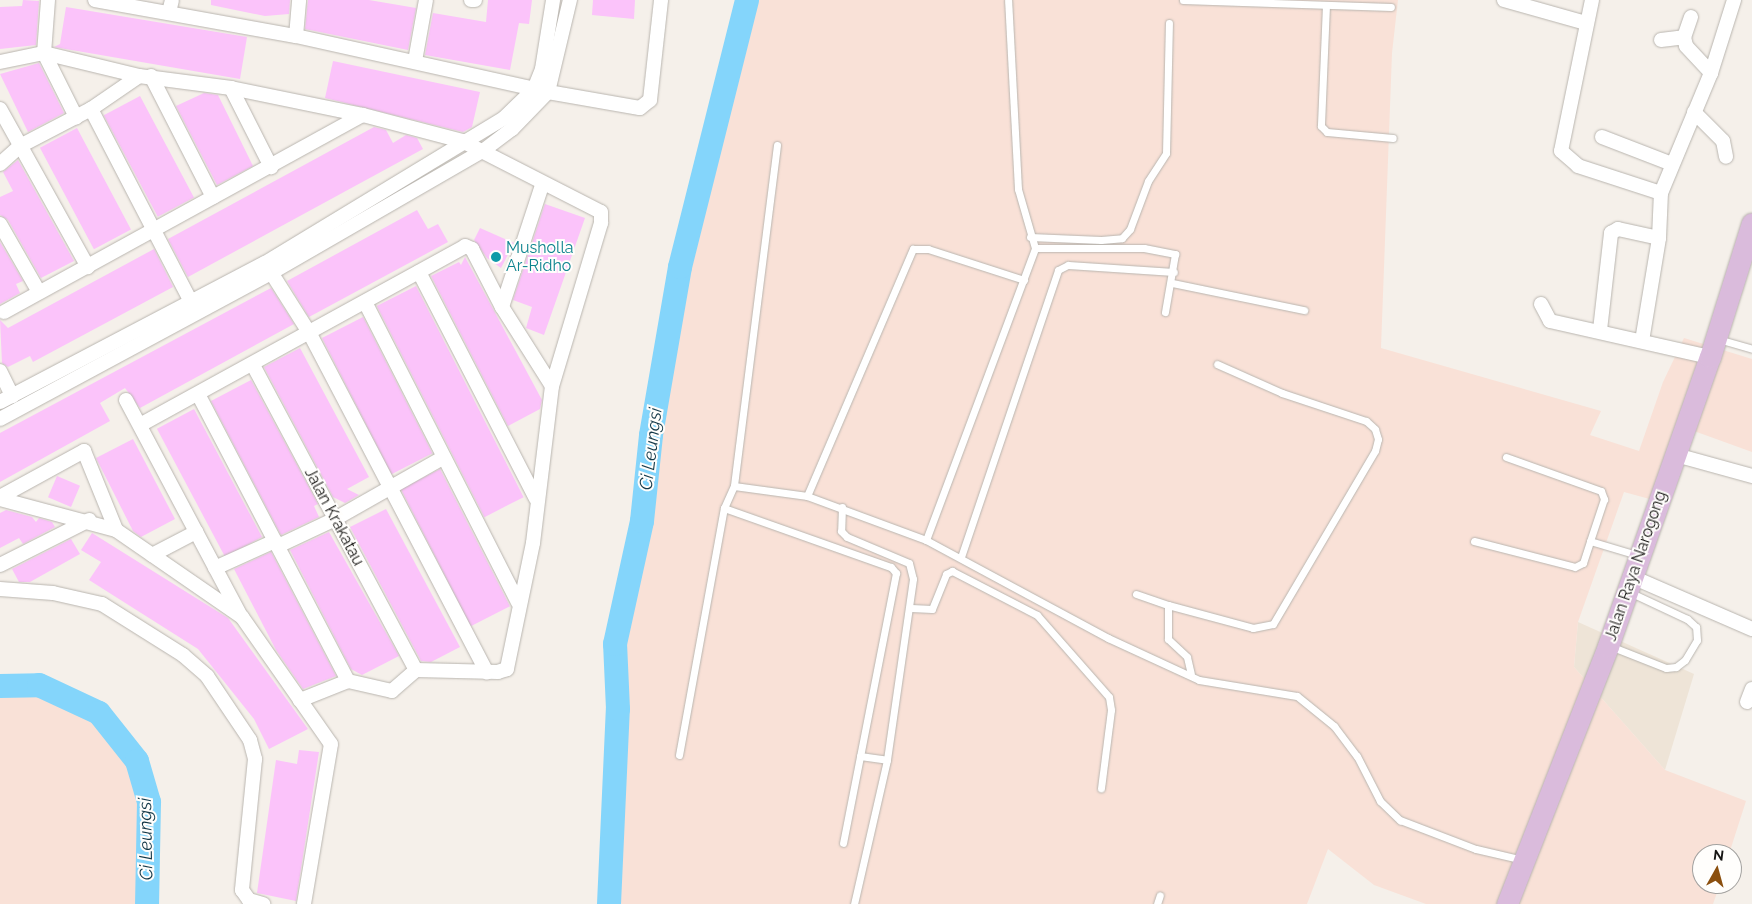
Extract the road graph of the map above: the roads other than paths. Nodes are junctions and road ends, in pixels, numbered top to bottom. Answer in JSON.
{"nodes":[{"id":1,"x":48,"y":0,"type":"edge"},
{"id":2,"x":95,"y":0,"type":"edge"},
{"id":3,"x":299,"y":0,"type":"edge"},
{"id":4,"x":426,"y":0,"type":"edge"},
{"id":5,"x":470,"y":0,"type":"edge"},
{"id":6,"x":475,"y":0,"type":"edge"},
{"id":7,"x":553,"y":0,"type":"edge"},
{"id":8,"x":570,"y":0,"type":"edge"},
{"id":9,"x":661,"y":0,"type":"edge"},
{"id":10,"x":1008,"y":0,"type":"edge"},
{"id":11,"x":1183,"y":0,"type":"edge"},
{"id":12,"x":1504,"y":0,"type":"edge"},
{"id":13,"x":1592,"y":0,"type":"edge"},
{"id":14,"x":1734,"y":0,"type":"edge"},
{"id":15,"x":1326,"y":5,"type":"junction"},
{"id":16,"x":171,"y":6,"type":"edge"},
{"id":17,"x":1391,"y":7,"type":"dead end"},
{"id":18,"x":1691,"y":17,"type":"dead end"},
{"id":19,"x":1169,"y":23,"type":"dead end"},
{"id":20,"x":1586,"y":23,"type":"junction"},
{"id":21,"x":296,"y":36,"type":"junction"},
{"id":22,"x":1684,"y":37,"type":"junction"},
{"id":23,"x":1661,"y":40,"type":"dead end"},
{"id":24,"x":44,"y":53,"type":"junction"},
{"id":25,"x":415,"y":61,"type":"junction"},
{"id":26,"x":0,"y":62,"type":"edge"},
{"id":27,"x":1710,"y":72,"type":"junction"},
{"id":28,"x":145,"y":76,"type":"junction"},
{"id":29,"x":231,"y":88,"type":"junction"},
{"id":30,"x":541,"y":91,"type":"junction"},
{"id":31,"x":0,"y":109,"type":"edge"},
{"id":32,"x":91,"y":109,"type":"junction"},
{"id":33,"x":1694,"y":112,"type":"junction"},
{"id":34,"x":363,"y":115,"type":"junction"},
{"id":35,"x":76,"y":117,"type":"junction"},
{"id":36,"x":1392,"y":138,"type":"dead end"},
{"id":37,"x":1602,"y":138,"type":"dead end"},
{"id":38,"x":462,"y":141,"type":"junction"},
{"id":39,"x":777,"y":145,"type":"dead end"},
{"id":40,"x":20,"y":146,"type":"junction"},
{"id":41,"x":484,"y":150,"type":"junction"},
{"id":42,"x":1726,"y":157,"type":"dead end"},
{"id":43,"x":0,"y":164,"type":"edge"},
{"id":44,"x":1672,"y":164,"type":"junction"},
{"id":45,"x":271,"y":168,"type":"junction"},
{"id":46,"x":542,"y":185,"type":"junction"},
{"id":47,"x":1661,"y":193,"type":"junction"},
{"id":48,"x":213,"y":197,"type":"junction"},
{"id":49,"x":1752,"y":223,"type":"edge"},
{"id":50,"x":0,"y":224,"type":"edge"},
{"id":51,"x":154,"y":231,"type":"junction"},
{"id":52,"x":1030,"y":237,"type":"junction"},
{"id":53,"x":1659,"y":238,"type":"junction"},
{"id":54,"x":1036,"y":248,"type":"junction"},
{"id":55,"x":88,"y":267,"type":"junction"},
{"id":56,"x":268,"y":268,"type":"junction"},
{"id":57,"x":419,"y":272,"type":"junction"},
{"id":58,"x":1174,"y":272,"type":"junction"},
{"id":59,"x":1024,"y":280,"type":"junction"},
{"id":60,"x":1172,"y":283,"type":"junction"},
{"id":61,"x":39,"y":292,"type":"junction"},
{"id":62,"x":365,"y":302,"type":"junction"},
{"id":63,"x":1541,"y":304,"type":"dead end"},
{"id":64,"x":502,"y":307,"type":"junction"},
{"id":65,"x":194,"y":308,"type":"junction"},
{"id":66,"x":1304,"y":310,"type":"dead end"},
{"id":67,"x":4,"y":312,"type":"dead end"},
{"id":68,"x":1165,"y":312,"type":"dead end"},
{"id":69,"x":1600,"y":330,"type":"junction"},
{"id":70,"x":310,"y":334,"type":"junction"},
{"id":71,"x":1642,"y":341,"type":"junction"},
{"id":72,"x":1713,"y":348,"type":"junction"},
{"id":73,"x":1752,"y":349,"type":"edge"},
{"id":74,"x":1217,"y":364,"type":"dead end"},
{"id":75,"x":253,"y":365,"type":"junction"},
{"id":76,"x":0,"y":372,"type":"edge"},
{"id":77,"x":552,"y":386,"type":"junction"},
{"id":78,"x":198,"y":394,"type":"junction"},
{"id":79,"x":6,"y":399,"type":"edge"},
{"id":80,"x":126,"y":400,"type":"dead end"},
{"id":81,"x":0,"y":419,"type":"edge"},
{"id":82,"x":140,"y":425,"type":"junction"},
{"id":83,"x":1676,"y":455,"type":"junction"},
{"id":84,"x":444,"y":457,"type":"junction"},
{"id":85,"x":1506,"y":457,"type":"dead end"},
{"id":86,"x":1752,"y":476,"type":"edge"},
{"id":87,"x":390,"y":486,"type":"junction"},
{"id":88,"x":734,"y":486,"type":"junction"},
{"id":89,"x":807,"y":496,"type":"junction"},
{"id":90,"x":0,"y":498,"type":"edge"},
{"id":91,"x":536,"y":499,"type":"junction"},
{"id":92,"x":842,"y":507,"type":"junction"},
{"id":93,"x":724,"y":508,"type":"junction"},
{"id":94,"x":335,"y":519,"type":"junction"},
{"id":95,"x":89,"y":520,"type":"junction"},
{"id":96,"x":116,"y":530,"type":"junction"},
{"id":97,"x":196,"y":532,"type":"junction"},
{"id":98,"x":926,"y":540,"type":"junction"},
{"id":99,"x":1474,"y":541,"type":"dead end"},
{"id":100,"x":1590,"y":541,"type":"junction"},
{"id":101,"x":276,"y":544,"type":"junction"},
{"id":102,"x":152,"y":555,"type":"junction"},
{"id":103,"x":1638,"y":555,"type":"junction"},
{"id":104,"x":962,"y":558,"type":"junction"},
{"id":105,"x":0,"y":565,"type":"edge"},
{"id":106,"x":215,"y":568,"type":"junction"},
{"id":107,"x":1628,"y":584,"type":"junction"},
{"id":108,"x":0,"y":589,"type":"edge"},
{"id":109,"x":1136,"y":594,"type":"dead end"},
{"id":110,"x":518,"y":602,"type":"junction"},
{"id":111,"x":1168,"y":605,"type":"junction"},
{"id":112,"x":911,"y":608,"type":"junction"},
{"id":113,"x":242,"y":617,"type":"junction"},
{"id":114,"x":1752,"y":629,"type":"edge"},
{"id":115,"x":1608,"y":646,"type":"junction"},
{"id":116,"x":416,"y":670,"type":"junction"},
{"id":117,"x":487,"y":672,"type":"junction"},
{"id":118,"x":1191,"y":674,"type":"junction"},
{"id":119,"x":348,"y":681,"type":"junction"},
{"id":120,"x":300,"y":700,"type":"junction"},
{"id":121,"x":679,"y":755,"type":"dead end"},
{"id":122,"x":860,"y":756,"type":"junction"},
{"id":123,"x":887,"y":760,"type":"junction"},
{"id":124,"x":1101,"y":788,"type":"dead end"},
{"id":125,"x":843,"y":843,"type":"dead end"},
{"id":126,"x":1523,"y":860,"type":"junction"},
{"id":127,"x":1160,"y":895,"type":"dead end"},
{"id":128,"x":263,"y":904,"type":"edge"},
{"id":129,"x":304,"y":904,"type":"edge"},
{"id":130,"x":854,"y":904,"type":"edge"},
{"id":131,"x":1157,"y":904,"type":"edge"},
{"id":132,"x":1507,"y":904,"type":"edge"}],
"edges":[{"from":1,"to":24,"type":"street"},
{"from":2,"to":16,"type":"street"},
{"from":3,"to":21,"type":"street"},
{"from":4,"to":25,"type":"street"},
{"from":5,"to":6,"type":"street"},
{"from":7,"to":30,"type":"street"},
{"from":8,"to":30,"type":"street"},
{"from":9,"to":30,"type":"street"},
{"from":10,"to":52,"type":"lane"},
{"from":11,"to":15,"type":"lane"},
{"from":12,"to":20,"type":"street"},
{"from":13,"to":20,"type":"street"},
{"from":14,"to":27,"type":"street"},
{"from":15,"to":17,"type":"lane"},
{"from":15,"to":36,"type":"lane"},
{"from":16,"to":21,"type":"street"},
{"from":18,"to":22,"type":"street"},
{"from":19,"to":52,"type":"lane"},
{"from":20,"to":47,"type":"street"},
{"from":21,"to":25,"type":"street"},
{"from":22,"to":23,"type":"street"},
{"from":22,"to":27,"type":"street"},
{"from":24,"to":26,"type":"street"},
{"from":24,"to":28,"type":"street"},
{"from":24,"to":35,"type":"street"},
{"from":25,"to":30,"type":"street"},
{"from":27,"to":33,"type":"street"},
{"from":28,"to":29,"type":"street"},
{"from":28,"to":32,"type":"street"},
{"from":28,"to":48,"type":"street"},
{"from":29,"to":34,"type":"street"},
{"from":29,"to":45,"type":"street"},
{"from":30,"to":38,"type":"street"},
{"from":30,"to":41,"type":"street"},
{"from":31,"to":40,"type":"street"},
{"from":32,"to":35,"type":"street"},
{"from":32,"to":51,"type":"street"},
{"from":33,"to":42,"type":"street"},
{"from":33,"to":44,"type":"street"},
{"from":34,"to":38,"type":"street"},
{"from":34,"to":45,"type":"street"},
{"from":35,"to":40,"type":"street"},
{"from":37,"to":44,"type":"street"},
{"from":38,"to":41,"type":"street"},
{"from":38,"to":56,"type":"street"},
{"from":39,"to":88,"type":"lane"},
{"from":40,"to":43,"type":"street"},
{"from":40,"to":55,"type":"street"},
{"from":41,"to":46,"type":"street"},
{"from":41,"to":56,"type":"street"},
{"from":44,"to":47,"type":"street"},
{"from":45,"to":48,"type":"street"},
{"from":46,"to":64,"type":"street"},
{"from":46,"to":77,"type":"street"},
{"from":47,"to":53,"type":"street"},
{"from":48,"to":51,"type":"street"},
{"from":49,"to":72,"type":"main road","name":"Jalan Raya Narogong"},
{"from":50,"to":61,"type":"street"},
{"from":51,"to":55,"type":"street"},
{"from":51,"to":65,"type":"street"},
{"from":52,"to":54,"type":"lane"},
{"from":53,"to":69,"type":"street"},
{"from":53,"to":71,"type":"street"},
{"from":54,"to":58,"type":"lane"},
{"from":54,"to":59,"type":"lane"},
{"from":55,"to":61,"type":"street"},
{"from":56,"to":65,"type":"street"},
{"from":56,"to":70,"type":"street"},
{"from":57,"to":62,"type":"street"},
{"from":57,"to":64,"type":"street"},
{"from":57,"to":91,"type":"street"},
{"from":58,"to":60,"type":"lane"},
{"from":58,"to":104,"type":"lane"},
{"from":59,"to":89,"type":"lane"},
{"from":59,"to":98,"type":"lane"},
{"from":60,"to":66,"type":"lane"},
{"from":60,"to":68,"type":"lane"},
{"from":61,"to":67,"type":"street"},
{"from":62,"to":70,"type":"street"},
{"from":62,"to":84,"type":"street"},
{"from":63,"to":69,"type":"street"},
{"from":64,"to":77,"type":"street"},
{"from":65,"to":79,"type":"street"},
{"from":65,"to":81,"type":"street"},
{"from":69,"to":71,"type":"street"},
{"from":70,"to":75,"type":"street"},
{"from":70,"to":87,"type":"street"},
{"from":71,"to":72,"type":"street"},
{"from":72,"to":73,"type":"lane"},
{"from":72,"to":83,"type":"main road","name":"Jalan Raya Narogong"},
{"from":74,"to":111,"type":"lane"},
{"from":75,"to":78,"type":"street"},
{"from":75,"to":94,"type":"street","name":"Jalan Krakatau"},
{"from":76,"to":79,"type":"street"},
{"from":77,"to":91,"type":"street"},
{"from":78,"to":82,"type":"street"},
{"from":78,"to":101,"type":"street"},
{"from":80,"to":82,"type":"street"},
{"from":82,"to":97,"type":"street"},
{"from":83,"to":86,"type":"street"},
{"from":83,"to":103,"type":"main road","name":"Jalan Raya Narogong"},
{"from":84,"to":87,"type":"street"},
{"from":84,"to":110,"type":"street"},
{"from":85,"to":100,"type":"lane"},
{"from":87,"to":94,"type":"street"},
{"from":87,"to":117,"type":"street"},
{"from":88,"to":89,"type":"lane"},
{"from":88,"to":93,"type":"lane"},
{"from":89,"to":92,"type":"lane"},
{"from":90,"to":95,"type":"street"},
{"from":90,"to":96,"type":"street"},
{"from":91,"to":110,"type":"street"},
{"from":92,"to":98,"type":"lane"},
{"from":92,"to":112,"type":"lane"},
{"from":93,"to":121,"type":"lane"},
{"from":93,"to":122,"type":"lane"},
{"from":94,"to":101,"type":"street"},
{"from":94,"to":116,"type":"street","name":"Jalan Krakatau"},
{"from":95,"to":96,"type":"street"},
{"from":95,"to":105,"type":"street"},
{"from":96,"to":102,"type":"street"},
{"from":97,"to":102,"type":"street"},
{"from":97,"to":106,"type":"street"},
{"from":98,"to":104,"type":"lane"},
{"from":99,"to":100,"type":"lane"},
{"from":100,"to":103,"type":"lane"},
{"from":101,"to":106,"type":"street"},
{"from":101,"to":119,"type":"street"},
{"from":102,"to":113,"type":"street"},
{"from":103,"to":107,"type":"main road","name":"Jalan Raya Narogong"},
{"from":104,"to":118,"type":"lane"},
{"from":106,"to":113,"type":"street"},
{"from":107,"to":114,"type":"street"},
{"from":107,"to":115,"type":"main road","name":"Jalan Raya Narogong"},
{"from":107,"to":115,"type":"lane"},
{"from":108,"to":128,"type":"street"},
{"from":109,"to":111,"type":"lane"},
{"from":110,"to":117,"type":"street"},
{"from":111,"to":118,"type":"lane"},
{"from":112,"to":123,"type":"lane"},
{"from":112,"to":124,"type":"lane"},
{"from":113,"to":120,"type":"street"},
{"from":115,"to":126,"type":"main road","name":"Jalan Raya Narogong"},
{"from":116,"to":117,"type":"street"},
{"from":116,"to":119,"type":"street"},
{"from":118,"to":126,"type":"lane"},
{"from":119,"to":120,"type":"street"},
{"from":120,"to":129,"type":"street"},
{"from":122,"to":123,"type":"lane"},
{"from":122,"to":125,"type":"lane"},
{"from":123,"to":130,"type":"lane"},
{"from":126,"to":132,"type":"main road","name":"Jalan Raya Narogong"},
{"from":127,"to":131,"type":"lane"}]}
